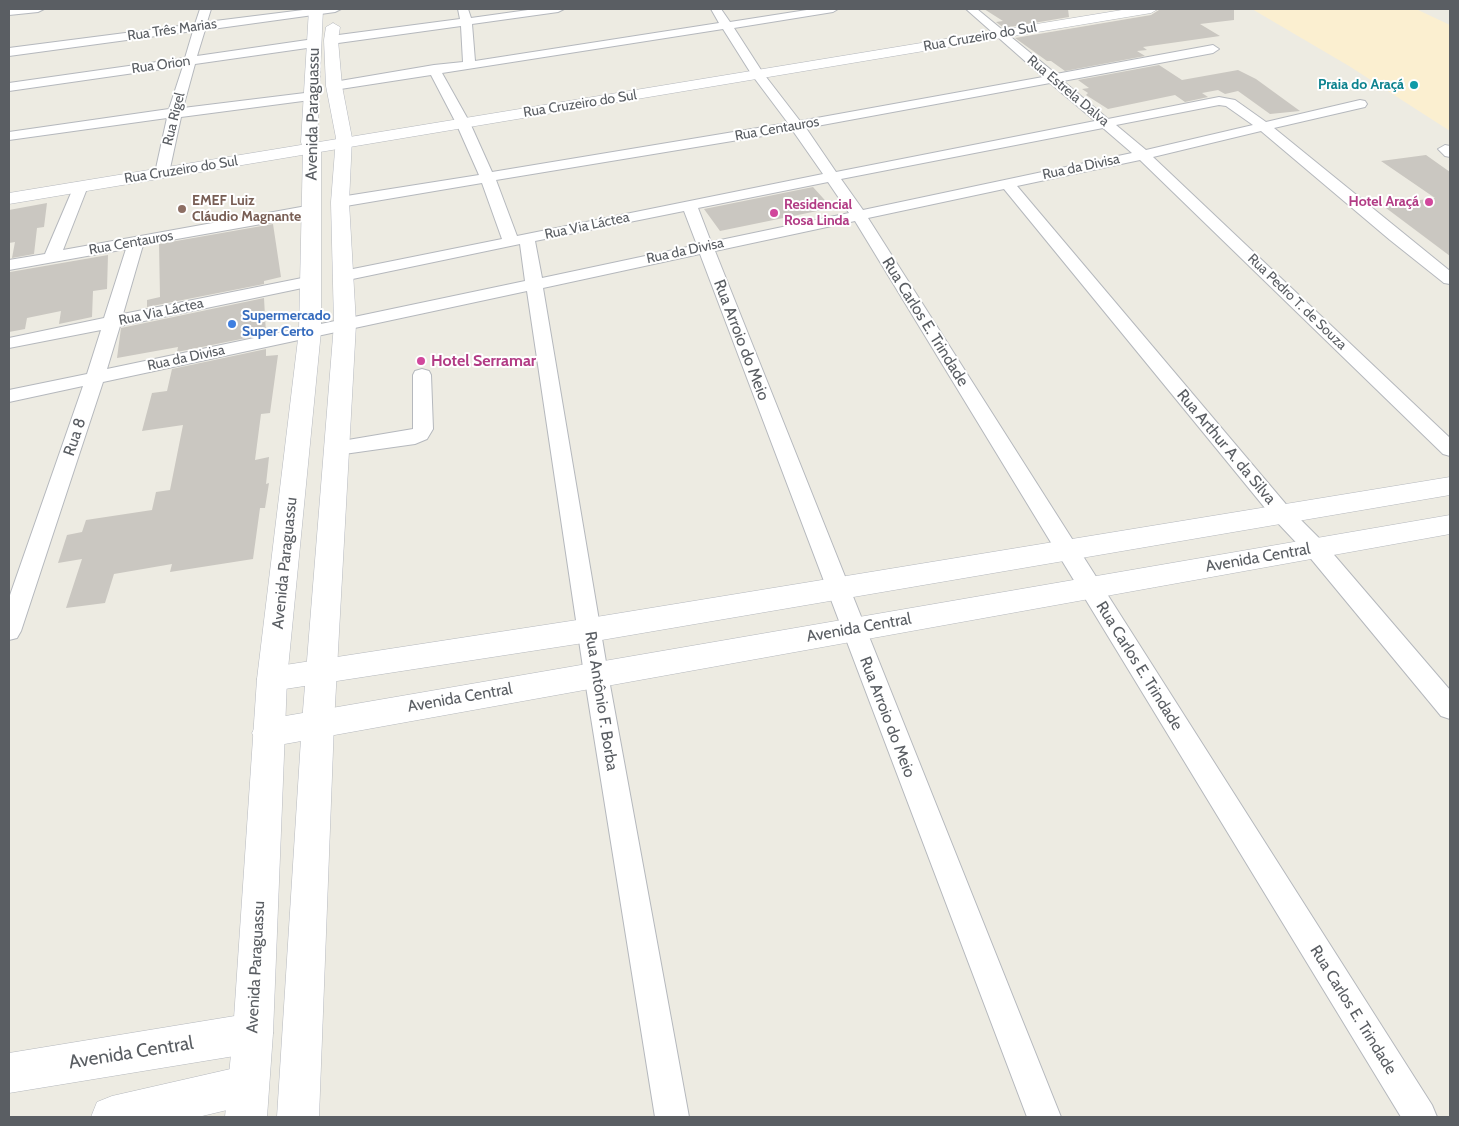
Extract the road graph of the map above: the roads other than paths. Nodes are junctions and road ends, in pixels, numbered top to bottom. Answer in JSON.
{"nodes":[{"id":1,"x":38,"y":9,"type":"edge"},
{"id":2,"x":205,"y":9,"type":"edge"},
{"id":3,"x":326,"y":9,"type":"edge"},
{"id":4,"x":463,"y":9,"type":"edge"},
{"id":5,"x":558,"y":9,"type":"edge"},
{"id":6,"x":716,"y":9,"type":"edge"},
{"id":7,"x":833,"y":9,"type":"edge"},
{"id":8,"x":971,"y":9,"type":"edge"},
{"id":9,"x":1117,"y":9,"type":"edge"},
{"id":10,"x":1144,"y":9,"type":"edge"},
{"id":11,"x":9,"y":12,"type":"edge"},
{"id":12,"x":466,"y":22,"type":"junction"},
{"id":13,"x":201,"y":26,"type":"junction"},
{"id":14,"x":725,"y":26,"type":"junction"},
{"id":15,"x":996,"y":31,"type":"junction"},
{"id":16,"x":322,"y":42,"type":"junction"},
{"id":17,"x":1213,"y":49,"type":"dead end"},
{"id":18,"x":9,"y":52,"type":"edge"},
{"id":19,"x":189,"y":61,"type":"junction"},
{"id":20,"x":469,"y":64,"type":"junction"},
{"id":21,"x":434,"y":69,"type":"junction"},
{"id":22,"x":755,"y":72,"type":"junction"},
{"id":23,"x":1055,"y":79,"type":"junction"},
{"id":24,"x":9,"y":87,"type":"edge"},
{"id":25,"x":323,"y":91,"type":"junction"},
{"id":26,"x":1360,"y":104,"type":"dead end"},
{"id":27,"x":175,"y":113,"type":"junction"},
{"id":28,"x":461,"y":120,"type":"junction"},
{"id":29,"x":1106,"y":124,"type":"junction"},
{"id":30,"x":797,"y":126,"type":"junction"},
{"id":31,"x":1264,"y":127,"type":"junction"},
{"id":32,"x":9,"y":136,"type":"edge"},
{"id":33,"x":344,"y":141,"type":"junction"},
{"id":34,"x":310,"y":146,"type":"junction"},
{"id":35,"x":1143,"y":154,"type":"junction"},
{"id":36,"x":162,"y":169,"type":"junction"},
{"id":37,"x":487,"y":177,"type":"junction"},
{"id":38,"x":833,"y":177,"type":"junction"},
{"id":39,"x":1007,"y":183,"type":"junction"},
{"id":40,"x":81,"y":186,"type":"junction"},
{"id":41,"x":9,"y":191,"type":"edge"},
{"id":42,"x":9,"y":198,"type":"edge"},
{"id":43,"x":340,"y":202,"type":"junction"},
{"id":44,"x":690,"y":205,"type":"junction"},
{"id":45,"x":312,"y":210,"type":"junction"},
{"id":46,"x":858,"y":214,"type":"junction"},
{"id":47,"x":519,"y":240,"type":"junction"},
{"id":48,"x":136,"y":242,"type":"junction"},
{"id":49,"x":705,"y":247,"type":"junction"},
{"id":50,"x":52,"y":257,"type":"junction"},
{"id":51,"x":9,"y":265,"type":"edge"},
{"id":52,"x":343,"y":276,"type":"junction"},
{"id":53,"x":1450,"y":279,"type":"edge"},
{"id":54,"x":312,"y":281,"type":"junction"},
{"id":55,"x":535,"y":283,"type":"junction"},
{"id":56,"x":111,"y":322,"type":"junction"},
{"id":57,"x":345,"y":324,"type":"junction"},
{"id":58,"x":310,"y":331,"type":"junction"},
{"id":59,"x":9,"y":343,"type":"edge"},
{"id":60,"x":422,"y":375,"type":"dead end"},
{"id":61,"x":95,"y":378,"type":"junction"},
{"id":62,"x":9,"y":396,"type":"edge"},
{"id":63,"x":337,"y":448,"type":"junction"},
{"id":64,"x":1450,"y":449,"type":"edge"},
{"id":65,"x":1450,"y":486,"type":"edge"},
{"id":66,"x":1282,"y":514,"type":"junction"},
{"id":67,"x":1450,"y":524,"type":"edge"},
{"id":68,"x":1314,"y":548,"type":"junction"},
{"id":69,"x":1066,"y":550,"type":"junction"},
{"id":70,"x":1090,"y":587,"type":"junction"},
{"id":71,"x":837,"y":588,"type":"junction"},
{"id":72,"x":853,"y":629,"type":"junction"},
{"id":73,"x":590,"y":630,"type":"junction"},
{"id":74,"x":9,"y":631,"type":"edge"},
{"id":75,"x":323,"y":671,"type":"junction"},
{"id":76,"x":596,"y":674,"type":"junction"},
{"id":77,"x":272,"y":679,"type":"junction"},
{"id":78,"x":1450,"y":708,"type":"edge"},
{"id":79,"x":318,"y":723,"type":"junction"},
{"id":80,"x":268,"y":733,"type":"junction"},
{"id":81,"x":253,"y":1032,"type":"junction"},
{"id":82,"x":9,"y":1074,"type":"edge"},
{"id":83,"x":247,"y":1101,"type":"edge"},
{"id":84,"x":112,"y":1117,"type":"edge"},
{"id":85,"x":298,"y":1117,"type":"edge"},
{"id":86,"x":672,"y":1117,"type":"edge"},
{"id":87,"x":1044,"y":1117,"type":"edge"},
{"id":88,"x":1420,"y":1117,"type":"edge"}],
"edges":[{"from":1,"to":11,"type":"street"},
{"from":2,"to":13,"type":"street","name":"Rua Rigel"},
{"from":3,"to":13,"type":"street","name":"Rua Três Marias"},
{"from":3,"to":16,"type":"street","name":"Avenida Paraguassu"},
{"from":4,"to":12,"type":"street"},
{"from":5,"to":12,"type":"street","name":"Rua Orion"},
{"from":6,"to":14,"type":"street","name":"Rua Carlos E. Trindade"},
{"from":7,"to":14,"type":"street"},
{"from":8,"to":15,"type":"street","name":"Rua Estrela Dalva"},
{"from":9,"to":15,"type":"street","name":"Rua Cruzeiro do Sul"},
{"from":10,"to":15,"type":"street","name":"Rua Cruzeiro do Sul"},
{"from":12,"to":16,"type":"street","name":"Rua Orion"},
{"from":12,"to":20,"type":"street"},
{"from":13,"to":18,"type":"street","name":"Rua Três Marias"},
{"from":13,"to":19,"type":"street","name":"Rua Rigel"},
{"from":14,"to":20,"type":"street"},
{"from":14,"to":22,"type":"street","name":"Rua Carlos E. Trindade"},
{"from":15,"to":22,"type":"street","name":"Rua Cruzeiro do Sul"},
{"from":15,"to":23,"type":"street","name":"Rua Estrela Dalva"},
{"from":16,"to":19,"type":"street","name":"Rua Orion"},
{"from":16,"to":25,"type":"street","name":"Avenida Paraguassu"},
{"from":17,"to":23,"type":"street","name":"Rua Centauros"},
{"from":19,"to":24,"type":"street","name":"Rua Orion"},
{"from":19,"to":27,"type":"street","name":"Rua Rigel"},
{"from":20,"to":21,"type":"street"},
{"from":21,"to":25,"type":"street"},
{"from":21,"to":28,"type":"street","name":"Rua Antônio F. Borba"},
{"from":22,"to":28,"type":"street","name":"Rua Cruzeiro do Sul"},
{"from":22,"to":30,"type":"street","name":"Rua Carlos E. Trindade"},
{"from":23,"to":29,"type":"street","name":"Rua Estrela Dalva"},
{"from":23,"to":30,"type":"street","name":"Rua Centauros"},
{"from":25,"to":27,"type":"street"},
{"from":25,"to":33,"type":"street","name":"Avenida Paraguassu"},
{"from":25,"to":34,"type":"street","name":"Avenida Paraguassu"},
{"from":26,"to":31,"type":"street","name":"Rua da Divisa"},
{"from":27,"to":32,"type":"street"},
{"from":27,"to":36,"type":"street","name":"Rua Rigel"},
{"from":28,"to":33,"type":"street","name":"Rua Cruzeiro do Sul"},
{"from":28,"to":37,"type":"street","name":"Rua Antônio F. Borba"},
{"from":29,"to":31,"type":"street","name":"Rua Via Láctea"},
{"from":29,"to":35,"type":"street","name":"Rua Estrela Dalva"},
{"from":29,"to":38,"type":"street","name":"Rua Via Láctea"},
{"from":30,"to":37,"type":"street","name":"Rua Centauros"},
{"from":30,"to":38,"type":"street","name":"Rua Carlos E. Trindade"},
{"from":31,"to":35,"type":"street","name":"Rua da Divisa"},
{"from":31,"to":53,"type":"street","name":"Rua Via Láctea"},
{"from":33,"to":34,"type":"street","name":"Rua Cruzeiro do Sul"},
{"from":33,"to":43,"type":"street","name":"Avenida Paraguassu"},
{"from":34,"to":36,"type":"street","name":"Rua Cruzeiro do Sul"},
{"from":34,"to":45,"type":"street","name":"Avenida Paraguassu"},
{"from":35,"to":39,"type":"street","name":"Rua da Divisa"},
{"from":35,"to":64,"type":"street","name":"Rua Pedro T. de Souza"},
{"from":36,"to":40,"type":"street","name":"Rua Cruzeiro do Sul"},
{"from":36,"to":41,"type":"street","name":"Rua Cruzeiro do Sul"},
{"from":37,"to":43,"type":"street","name":"Rua Centauros"},
{"from":37,"to":47,"type":"street","name":"Rua Antônio F. Borba"},
{"from":38,"to":44,"type":"street","name":"Rua Via Láctea"},
{"from":38,"to":46,"type":"street","name":"Rua Carlos E. Trindade"},
{"from":39,"to":46,"type":"street","name":"Rua da Divisa"},
{"from":39,"to":66,"type":"street","name":"Rua Arthur A. da Silva"},
{"from":40,"to":42,"type":"street","name":"Rua Cruzeiro do Sul"},
{"from":40,"to":50,"type":"street"},
{"from":43,"to":52,"type":"street","name":"Avenida Paraguassu"},
{"from":44,"to":47,"type":"street","name":"Rua Via Láctea"},
{"from":44,"to":49,"type":"street","name":"Rua Arroio do Meio"},
{"from":45,"to":48,"type":"street","name":"Rua Centauros"},
{"from":45,"to":54,"type":"street","name":"Avenida Paraguassu"},
{"from":46,"to":49,"type":"street","name":"Rua da Divisa"},
{"from":46,"to":69,"type":"street","name":"Rua Carlos E. Trindade"},
{"from":47,"to":52,"type":"street","name":"Rua Via Láctea"},
{"from":47,"to":55,"type":"street","name":"Rua Antônio F. Borba"},
{"from":48,"to":50,"type":"street","name":"Rua Centauros"},
{"from":48,"to":56,"type":"street","name":"Rua 8"},
{"from":49,"to":55,"type":"street","name":"Rua da Divisa"},
{"from":49,"to":71,"type":"street","name":"Rua Arroio do Meio"},
{"from":50,"to":51,"type":"street","name":"Rua Centauros"},
{"from":52,"to":57,"type":"street","name":"Avenida Paraguassu"},
{"from":54,"to":56,"type":"street","name":"Rua Via Láctea"},
{"from":54,"to":58,"type":"street","name":"Avenida Paraguassu"},
{"from":55,"to":57,"type":"street","name":"Rua da Divisa"},
{"from":55,"to":73,"type":"street","name":"Rua Antônio F. Borba"},
{"from":56,"to":59,"type":"street","name":"Rua Via Láctea"},
{"from":56,"to":61,"type":"street","name":"Rua 8"},
{"from":57,"to":58,"type":"street","name":"Rua da Divisa"},
{"from":57,"to":63,"type":"street","name":"Avenida Paraguassu"},
{"from":58,"to":61,"type":"street","name":"Rua da Divisa"},
{"from":58,"to":77,"type":"street","name":"Avenida Paraguassu"},
{"from":60,"to":63,"type":"street"},
{"from":61,"to":62,"type":"street","name":"Rua da Divisa"},
{"from":61,"to":74,"type":"street","name":"Rua 8"},
{"from":63,"to":75,"type":"street","name":"Avenida Paraguassu"},
{"from":65,"to":66,"type":"street"},
{"from":66,"to":68,"type":"street","name":"Rua Arthur A. da Silva"},
{"from":66,"to":69,"type":"street"},
{"from":67,"to":68,"type":"street","name":"Avenida Central"},
{"from":68,"to":70,"type":"street","name":"Avenida Central"},
{"from":68,"to":78,"type":"street","name":"Rua Arthur A. da Silva"},
{"from":69,"to":70,"type":"street","name":"Rua Carlos E. Trindade"},
{"from":69,"to":71,"type":"street"},
{"from":70,"to":72,"type":"street","name":"Avenida Central"},
{"from":70,"to":88,"type":"street","name":"Rua Carlos E. Trindade"},
{"from":71,"to":72,"type":"street","name":"Rua Arroio do Meio"},
{"from":71,"to":73,"type":"street"},
{"from":72,"to":76,"type":"street","name":"Avenida Central"},
{"from":72,"to":87,"type":"street","name":"Rua Arroio do Meio"},
{"from":73,"to":75,"type":"street"},
{"from":73,"to":76,"type":"street","name":"Rua Antônio F. Borba"},
{"from":75,"to":77,"type":"street"},
{"from":75,"to":79,"type":"street","name":"Avenida Paraguassu"},
{"from":76,"to":79,"type":"street","name":"Avenida Central"},
{"from":76,"to":86,"type":"street","name":"Rua Antônio F. Borba"},
{"from":77,"to":80,"type":"street","name":"Avenida Paraguassu"},
{"from":79,"to":80,"type":"street","name":"Avenida Central"},
{"from":79,"to":85,"type":"street","name":"Avenida Paraguassu"},
{"from":80,"to":81,"type":"street","name":"Avenida Paraguassu"},
{"from":81,"to":82,"type":"street","name":"Avenida Central"},
{"from":81,"to":83,"type":"street","name":"Avenida Paraguassu"},
{"from":83,"to":84,"type":"street"}]}
